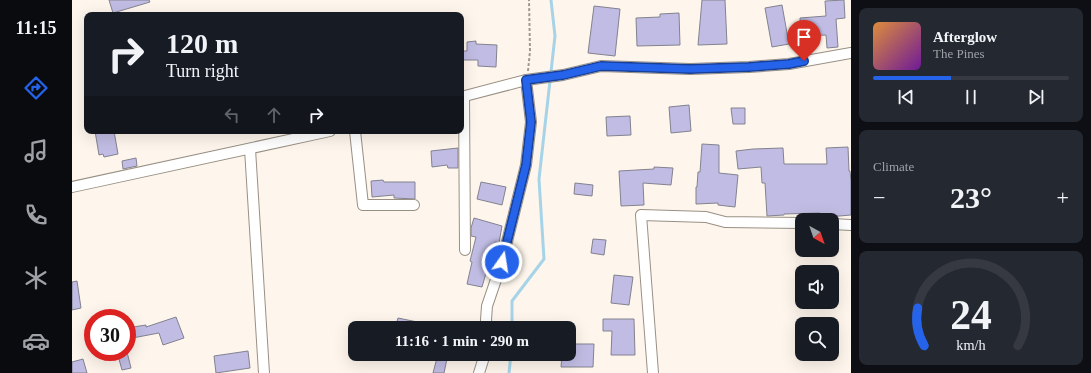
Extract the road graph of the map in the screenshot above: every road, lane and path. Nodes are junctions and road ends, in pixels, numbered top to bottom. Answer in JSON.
{"nodes":[{"id":1,"x":529,"y":0,"type":"edge"},
{"id":2,"x":851,"y":53,"type":"edge"},
{"id":3,"x":526,"y":80,"type":"junction"},
{"id":4,"x":464,"y":97,"type":"edge"},
{"id":5,"x":317,"y":134,"type":"edge"},
{"id":6,"x":355,"y":134,"type":"edge"},
{"id":7,"x":463,"y":134,"type":"edge"},
{"id":8,"x":250,"y":149,"type":"junction"},
{"id":9,"x":72,"y":188,"type":"edge"},
{"id":10,"x":414,"y":205,"type":"dead end"},
{"id":11,"x":795,"y":223,"type":"edge"},
{"id":12,"x":839,"y":224,"type":"edge"},
{"id":13,"x":851,"y":225,"type":"edge"},
{"id":14,"x":465,"y":250,"type":"dead end"},
{"id":15,"x":486,"y":321,"type":"edge"},
{"id":16,"x":483,"y":361,"type":"edge"},
{"id":17,"x":264,"y":373,"type":"edge"},
{"id":18,"x":479,"y":373,"type":"edge"},
{"id":19,"x":653,"y":373,"type":"edge"}],
"edges":[{"from":1,"to":3,"type":"path"},
{"from":2,"to":3,"type":"street"},
{"from":3,"to":4,"type":"street"},
{"from":3,"to":15,"type":"street"},
{"from":5,"to":8,"type":"street"},
{"from":6,"to":10,"type":"street"},
{"from":7,"to":14,"type":"street"},
{"from":8,"to":9,"type":"street"},
{"from":8,"to":17,"type":"street"},
{"from":11,"to":19,"type":"street"},
{"from":12,"to":13,"type":"street"},
{"from":16,"to":18,"type":"street"}]}
